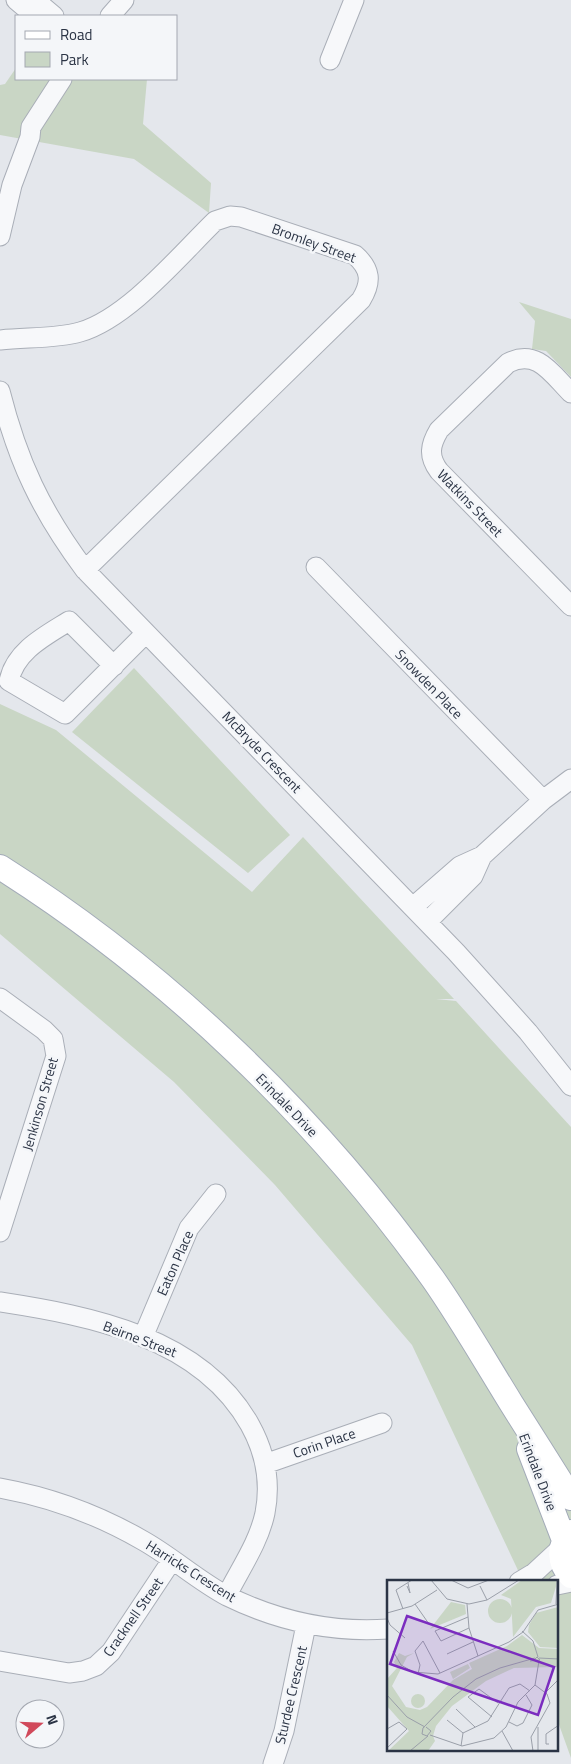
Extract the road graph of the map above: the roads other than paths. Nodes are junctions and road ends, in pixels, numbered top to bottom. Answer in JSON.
{"nodes":[{"id":1,"x":16,"y":0,"type":"edge"},
{"id":2,"x":35,"y":0,"type":"edge"},
{"id":3,"x":137,"y":0,"type":"edge"},
{"id":4,"x":354,"y":0,"type":"edge"},
{"id":5,"x":116,"y":12,"type":"edge"},
{"id":6,"x":47,"y":15,"type":"edge"},
{"id":7,"x":48,"y":15,"type":"edge"},
{"id":8,"x":330,"y":60,"type":"dead end"},
{"id":9,"x":76,"y":80,"type":"edge"},
{"id":10,"x":56,"y":84,"type":"edge"},
{"id":11,"x":35,"y":128,"type":"junction"},
{"id":12,"x":0,"y":236,"type":"edge"},
{"id":13,"x":0,"y":340,"type":"edge"},
{"id":14,"x":571,"y":393,"type":"edge"},
{"id":15,"x":1,"y":395,"type":"edge"},
{"id":16,"x":316,"y":567,"type":"dead end"},
{"id":17,"x":85,"y":570,"type":"junction"},
{"id":18,"x":571,"y":606,"type":"edge"},
{"id":19,"x":146,"y":633,"type":"junction"},
{"id":20,"x":116,"y":659,"type":"junction"},
{"id":21,"x":571,"y":779,"type":"edge"},
{"id":22,"x":543,"y":800,"type":"junction"},
{"id":23,"x":482,"y":856,"type":"junction"},
{"id":24,"x":0,"y":867,"type":"edge"},
{"id":25,"x":413,"y":907,"type":"junction"},
{"id":26,"x":427,"y":922,"type":"junction"},
{"id":27,"x":0,"y":998,"type":"edge"},
{"id":28,"x":571,"y":1086,"type":"edge"},
{"id":29,"x":216,"y":1194,"type":"dead end"},
{"id":30,"x":0,"y":1232,"type":"edge"},
{"id":31,"x":0,"y":1302,"type":"edge"},
{"id":32,"x":143,"y":1337,"type":"junction"},
{"id":33,"x":511,"y":1403,"type":"junction"},
{"id":34,"x":382,"y":1423,"type":"dead end"},
{"id":35,"x":265,"y":1464,"type":"junction"},
{"id":36,"x":0,"y":1488,"type":"edge"},
{"id":37,"x":571,"y":1498,"type":"edge"},
{"id":38,"x":566,"y":1540,"type":"edge"},
{"id":39,"x":172,"y":1560,"type":"junction"},
{"id":40,"x":571,"y":1576,"type":"edge"},
{"id":41,"x":522,"y":1580,"type":"edge"},
{"id":42,"x":571,"y":1582,"type":"edge"},
{"id":43,"x":558,"y":1585,"type":"edge"},
{"id":44,"x":227,"y":1595,"type":"junction"},
{"id":45,"x":306,"y":1625,"type":"junction"},
{"id":46,"x":387,"y":1630,"type":"edge"},
{"id":47,"x":0,"y":1661,"type":"edge"},
{"id":48,"x":273,"y":1764,"type":"edge"}],
"edges":[{"from":1,"to":6,"type":"street"},
{"from":2,"to":7,"type":"street"},
{"from":3,"to":5,"type":"street"},
{"from":4,"to":8,"type":"street"},
{"from":9,"to":11,"type":"street"},
{"from":10,"to":11,"type":"street"},
{"from":11,"to":12,"type":"street"},
{"from":13,"to":17,"type":"street","name":"Bromley Street"},
{"from":14,"to":18,"type":"street","name":"Watkins Street"},
{"from":15,"to":17,"type":"street","name":"McBryde Crescent"},
{"from":16,"to":22,"type":"street","name":"Snowden Place"},
{"from":17,"to":19,"type":"street","name":"McBryde Crescent"},
{"from":19,"to":20,"type":"street"},
{"from":19,"to":25,"type":"street","name":"McBryde Crescent"},
{"from":20,"to":20,"type":"street"},
{"from":21,"to":22,"type":"street"},
{"from":22,"to":23,"type":"street"},
{"from":23,"to":25,"type":"street"},
{"from":23,"to":26,"type":"street"},
{"from":24,"to":33,"type":"main road","name":"Erindale Drive"},
{"from":25,"to":26,"type":"street","name":"McBryde Crescent"},
{"from":26,"to":28,"type":"street","name":"McBryde Crescent"},
{"from":27,"to":30,"type":"street","name":"Jenkinson Street"},
{"from":29,"to":32,"type":"street","name":"Eaton Place"},
{"from":31,"to":32,"type":"street","name":"Beirne Street"},
{"from":32,"to":35,"type":"street","name":"Beirne Street"},
{"from":33,"to":37,"type":"main road","name":"Erindale Drive"},
{"from":33,"to":38,"type":"main road","name":"Erindale Drive"},
{"from":34,"to":35,"type":"street","name":"Corin Place"},
{"from":35,"to":44,"type":"street","name":"Beirne Street"},
{"from":36,"to":39,"type":"street","name":"Harricks Crescent"},
{"from":38,"to":40,"type":"main road","name":"Erindale Drive"},
{"from":38,"to":41,"type":"street"},
{"from":39,"to":44,"type":"street","name":"Harricks Crescent"},
{"from":39,"to":47,"type":"street","name":"Cracknell Street"},
{"from":42,"to":43,"type":"street"},
{"from":44,"to":45,"type":"street","name":"Harricks Crescent"},
{"from":45,"to":46,"type":"street","name":"Harricks Crescent"},
{"from":45,"to":48,"type":"street","name":"Sturdee Crescent"}]}
